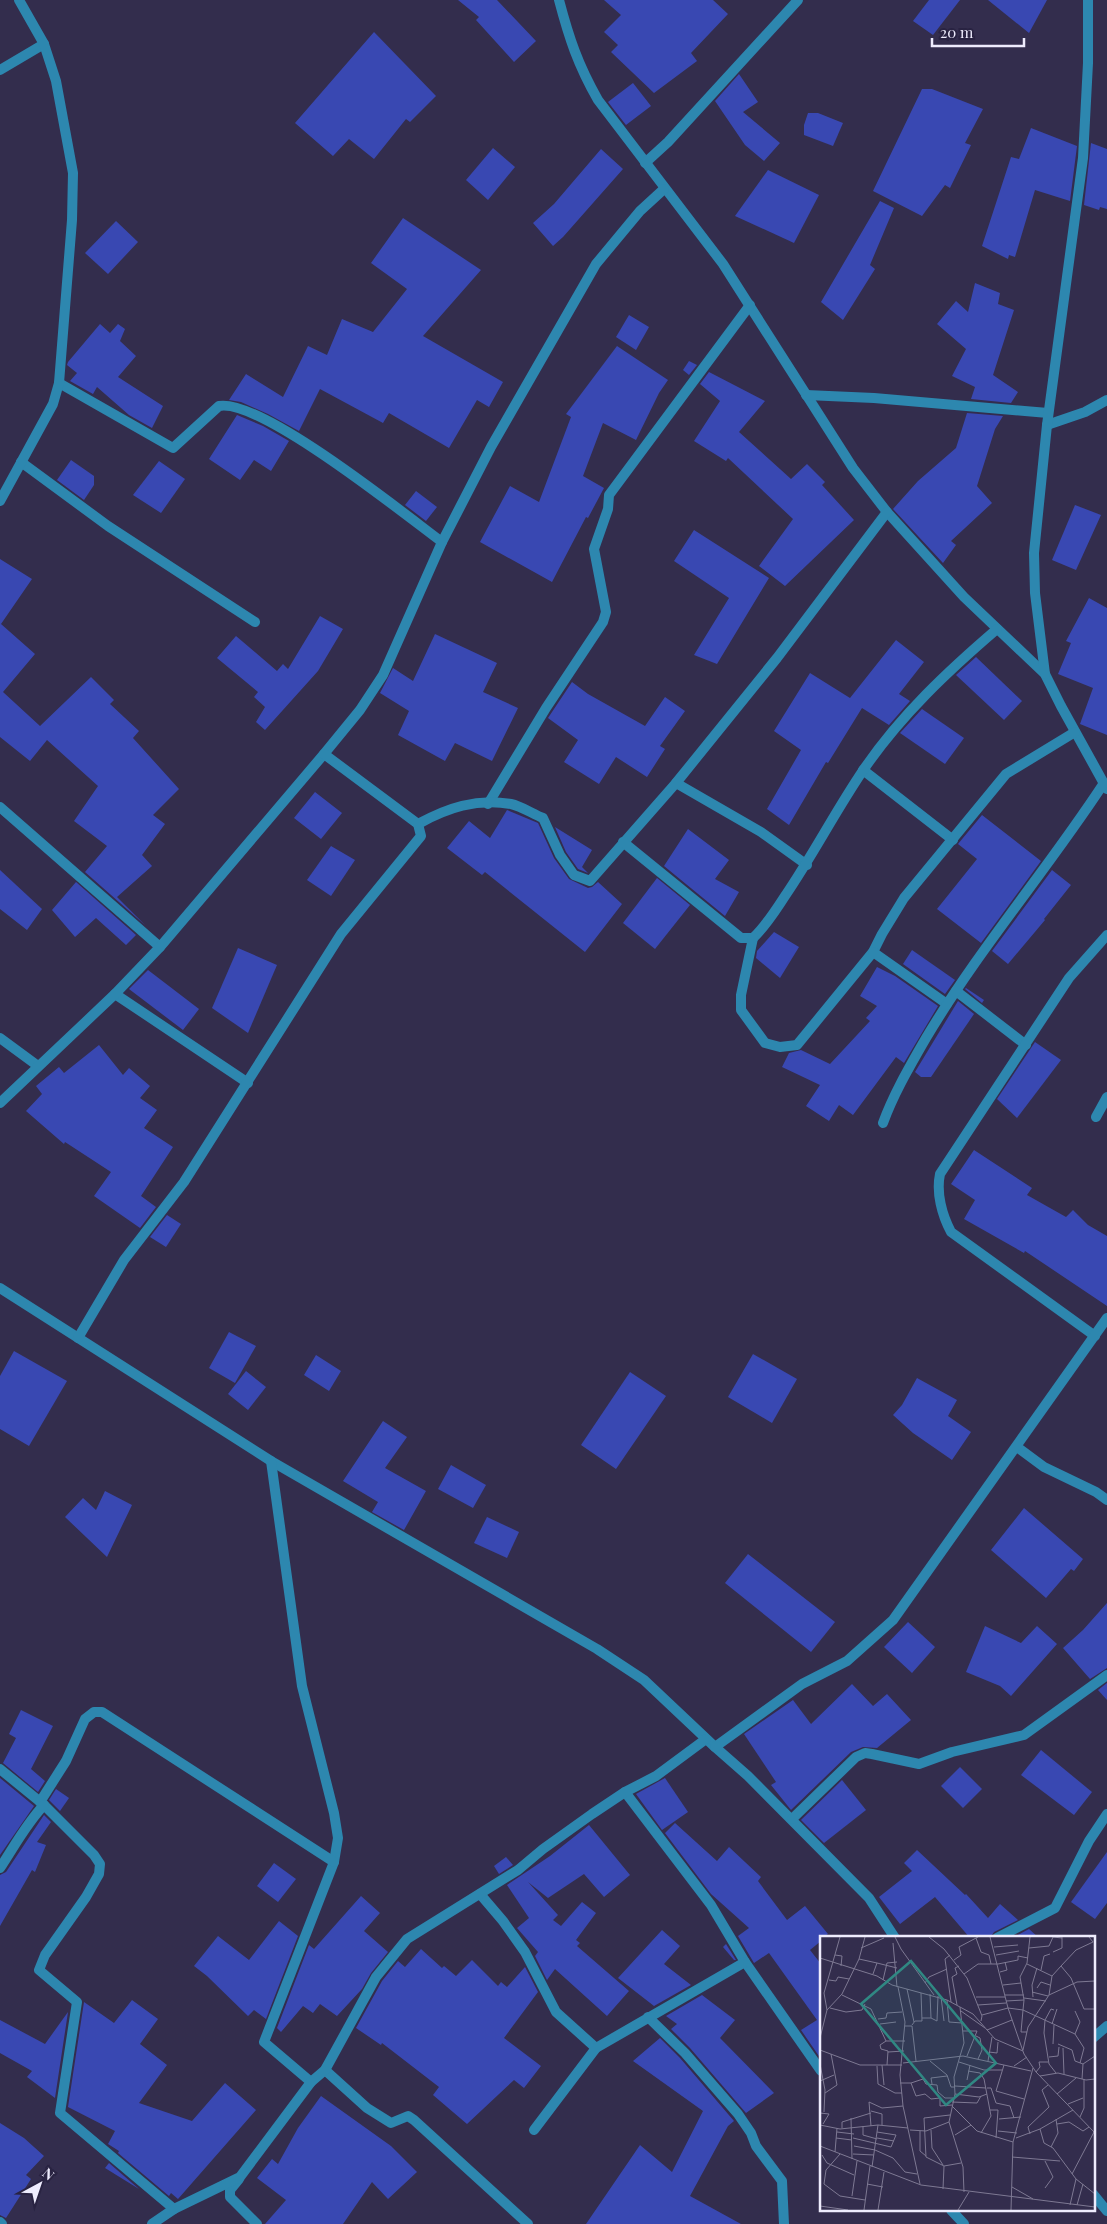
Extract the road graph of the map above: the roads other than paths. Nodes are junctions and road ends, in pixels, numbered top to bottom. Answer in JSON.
{"nodes":[{"id":1,"x":19,"y":0,"type":"edge"},
{"id":2,"x":559,"y":0,"type":"edge"},
{"id":3,"x":798,"y":0,"type":"edge"},
{"id":4,"x":1088,"y":0,"type":"edge"},
{"id":5,"x":44,"y":44,"type":"junction"},
{"id":6,"x":0,"y":70,"type":"edge"},
{"id":7,"x":645,"y":163,"type":"junction"},
{"id":8,"x":664,"y":189,"type":"junction"},
{"id":9,"x":750,"y":306,"type":"junction"},
{"id":10,"x":59,"y":384,"type":"junction"},
{"id":11,"x":806,"y":395,"type":"junction"},
{"id":12,"x":1107,"y":400,"type":"edge"},
{"id":13,"x":1048,"y":413,"type":"junction"},
{"id":14,"x":1047,"y":425,"type":"junction"},
{"id":15,"x":21,"y":462,"type":"junction"},
{"id":16,"x":0,"y":501,"type":"edge"},
{"id":17,"x":887,"y":512,"type":"junction"},
{"id":18,"x":442,"y":542,"type":"junction"},
{"id":19,"x":256,"y":622,"type":"dead end"},
{"id":20,"x":997,"y":628,"type":"junction"},
{"id":21,"x":1045,"y":674,"type":"junction"},
{"id":22,"x":1075,"y":732,"type":"junction"},
{"id":23,"x":324,"y":754,"type":"junction"},
{"id":24,"x":863,"y":770,"type":"junction"},
{"id":25,"x":676,"y":783,"type":"junction"},
{"id":26,"x":1106,"y":786,"type":"edge"},
{"id":27,"x":488,"y":804,"type":"junction"},
{"id":28,"x":0,"y":807,"type":"edge"},
{"id":29,"x":418,"y":824,"type":"junction"},
{"id":30,"x":953,"y":840,"type":"junction"},
{"id":31,"x":623,"y":842,"type":"junction"},
{"id":32,"x":807,"y":865,"type":"junction"},
{"id":33,"x":1107,"y":935,"type":"edge"},
{"id":34,"x":753,"y":938,"type":"junction"},
{"id":35,"x":160,"y":947,"type":"junction"},
{"id":36,"x":874,"y":952,"type":"junction"},
{"id":37,"x":956,"y":991,"type":"junction"},
{"id":38,"x":115,"y":994,"type":"junction"},
{"id":39,"x":947,"y":1004,"type":"junction"},
{"id":40,"x":0,"y":1038,"type":"edge"},
{"id":41,"x":1026,"y":1045,"type":"junction"},
{"id":42,"x":38,"y":1066,"type":"junction"},
{"id":43,"x":248,"y":1083,"type":"junction"},
{"id":44,"x":1107,"y":1097,"type":"edge"},
{"id":45,"x":0,"y":1102,"type":"edge"},
{"id":46,"x":1096,"y":1117,"type":"dead end"},
{"id":47,"x":883,"y":1122,"type":"dead end"},
{"id":48,"x":0,"y":1288,"type":"edge"},
{"id":49,"x":1107,"y":1318,"type":"edge"},
{"id":50,"x":1095,"y":1336,"type":"junction"},
{"id":51,"x":78,"y":1338,"type":"junction"},
{"id":52,"x":1017,"y":1447,"type":"junction"},
{"id":53,"x":271,"y":1461,"type":"junction"},
{"id":54,"x":1107,"y":1500,"type":"edge"},
{"id":55,"x":1107,"y":1675,"type":"edge"},
{"id":56,"x":706,"y":1738,"type":"junction"},
{"id":57,"x":714,"y":1748,"type":"junction"},
{"id":58,"x":0,"y":1769,"type":"edge"},
{"id":59,"x":625,"y":1792,"type":"junction"},
{"id":60,"x":42,"y":1804,"type":"junction"},
{"id":61,"x":1107,"y":1814,"type":"edge"},
{"id":62,"x":792,"y":1818,"type":"junction"},
{"id":63,"x":334,"y":1862,"type":"junction"},
{"id":64,"x":0,"y":1868,"type":"edge"},
{"id":65,"x":480,"y":1894,"type":"junction"},
{"id":66,"x":894,"y":1936,"type":"edge"},
{"id":67,"x":1000,"y":1936,"type":"edge"},
{"id":68,"x":745,"y":1962,"type":"junction"},
{"id":69,"x":648,"y":2017,"type":"junction"},
{"id":70,"x":1107,"y":2026,"type":"edge"},
{"id":71,"x":1094,"y":2037,"type":"edge"},
{"id":72,"x":596,"y":2048,"type":"junction"},
{"id":73,"x":324,"y":2070,"type":"junction"},
{"id":74,"x":820,"y":2070,"type":"edge"},
{"id":75,"x":312,"y":2082,"type":"junction"},
{"id":76,"x":534,"y":2130,"type":"dead end"},
{"id":77,"x":240,"y":2177,"type":"junction"},
{"id":78,"x":1094,"y":2195,"type":"edge"},
{"id":79,"x":174,"y":2209,"type":"junction"},
{"id":80,"x":1107,"y":2211,"type":"edge"},
{"id":81,"x":953,"y":2212,"type":"edge"},
{"id":82,"x":152,"y":2224,"type":"edge"},
{"id":83,"x":257,"y":2224,"type":"edge"},
{"id":84,"x":528,"y":2224,"type":"edge"},
{"id":85,"x":784,"y":2224,"type":"edge"},
{"id":86,"x":964,"y":2224,"type":"edge"}],
"edges":[{"from":1,"to":5,"type":"street"},
{"from":2,"to":7,"type":"street"},
{"from":3,"to":7,"type":"street"},
{"from":4,"to":13,"type":"street"},
{"from":5,"to":6,"type":"street"},
{"from":5,"to":10,"type":"street"},
{"from":7,"to":8,"type":"street"},
{"from":8,"to":9,"type":"street"},
{"from":8,"to":18,"type":"street"},
{"from":9,"to":11,"type":"street"},
{"from":9,"to":27,"type":"street"},
{"from":10,"to":15,"type":"street"},
{"from":10,"to":18,"type":"street"},
{"from":11,"to":13,"type":"street"},
{"from":11,"to":17,"type":"street"},
{"from":12,"to":14,"type":"street"},
{"from":13,"to":14,"type":"street"},
{"from":14,"to":21,"type":"street"},
{"from":15,"to":16,"type":"street"},
{"from":15,"to":19,"type":"street"},
{"from":17,"to":20,"type":"street"},
{"from":17,"to":25,"type":"street"},
{"from":18,"to":23,"type":"street"},
{"from":20,"to":21,"type":"street"},
{"from":20,"to":24,"type":"street"},
{"from":21,"to":22,"type":"street"},
{"from":22,"to":26,"type":"street"},
{"from":22,"to":30,"type":"street"},
{"from":23,"to":29,"type":"street"},
{"from":23,"to":35,"type":"street"},
{"from":24,"to":30,"type":"street"},
{"from":24,"to":32,"type":"street"},
{"from":25,"to":31,"type":"street"},
{"from":25,"to":32,"type":"street"},
{"from":26,"to":37,"type":"street"},
{"from":27,"to":29,"type":"street"},
{"from":27,"to":31,"type":"street"},
{"from":28,"to":35,"type":"street"},
{"from":29,"to":43,"type":"street"},
{"from":30,"to":36,"type":"street"},
{"from":31,"to":34,"type":"street"},
{"from":32,"to":34,"type":"street"},
{"from":33,"to":41,"type":"street"},
{"from":34,"to":36,"type":"street"},
{"from":35,"to":38,"type":"street"},
{"from":36,"to":39,"type":"street"},
{"from":37,"to":39,"type":"street"},
{"from":37,"to":41,"type":"street"},
{"from":38,"to":42,"type":"street"},
{"from":38,"to":43,"type":"street"},
{"from":39,"to":47,"type":"street"},
{"from":40,"to":42,"type":"street"},
{"from":41,"to":50,"type":"street"},
{"from":42,"to":45,"type":"street"},
{"from":43,"to":51,"type":"street"},
{"from":44,"to":46,"type":"street"},
{"from":48,"to":51,"type":"street"},
{"from":49,"to":50,"type":"street"},
{"from":50,"to":52,"type":"street"},
{"from":51,"to":53,"type":"street"},
{"from":52,"to":54,"type":"street"},
{"from":52,"to":57,"type":"street"},
{"from":53,"to":56,"type":"street"},
{"from":53,"to":63,"type":"street"},
{"from":55,"to":62,"type":"street"},
{"from":56,"to":57,"type":"street"},
{"from":56,"to":59,"type":"street"},
{"from":57,"to":62,"type":"street"},
{"from":58,"to":60,"type":"street"},
{"from":59,"to":65,"type":"street"},
{"from":59,"to":68,"type":"street"},
{"from":60,"to":63,"type":"street"},
{"from":60,"to":64,"type":"street"},
{"from":60,"to":79,"type":"street"},
{"from":61,"to":67,"type":"street"},
{"from":62,"to":66,"type":"street"},
{"from":63,"to":75,"type":"street"},
{"from":65,"to":72,"type":"street"},
{"from":65,"to":73,"type":"street"},
{"from":68,"to":69,"type":"street"},
{"from":68,"to":74,"type":"street"},
{"from":69,"to":72,"type":"street"},
{"from":69,"to":85,"type":"street"},
{"from":70,"to":71,"type":"street"},
{"from":72,"to":76,"type":"street"},
{"from":73,"to":75,"type":"street"},
{"from":73,"to":84,"type":"street"},
{"from":75,"to":77,"type":"street"},
{"from":77,"to":79,"type":"street"},
{"from":77,"to":83,"type":"street"},
{"from":78,"to":80,"type":"street"},
{"from":79,"to":82,"type":"street"},
{"from":81,"to":86,"type":"street"}]}
